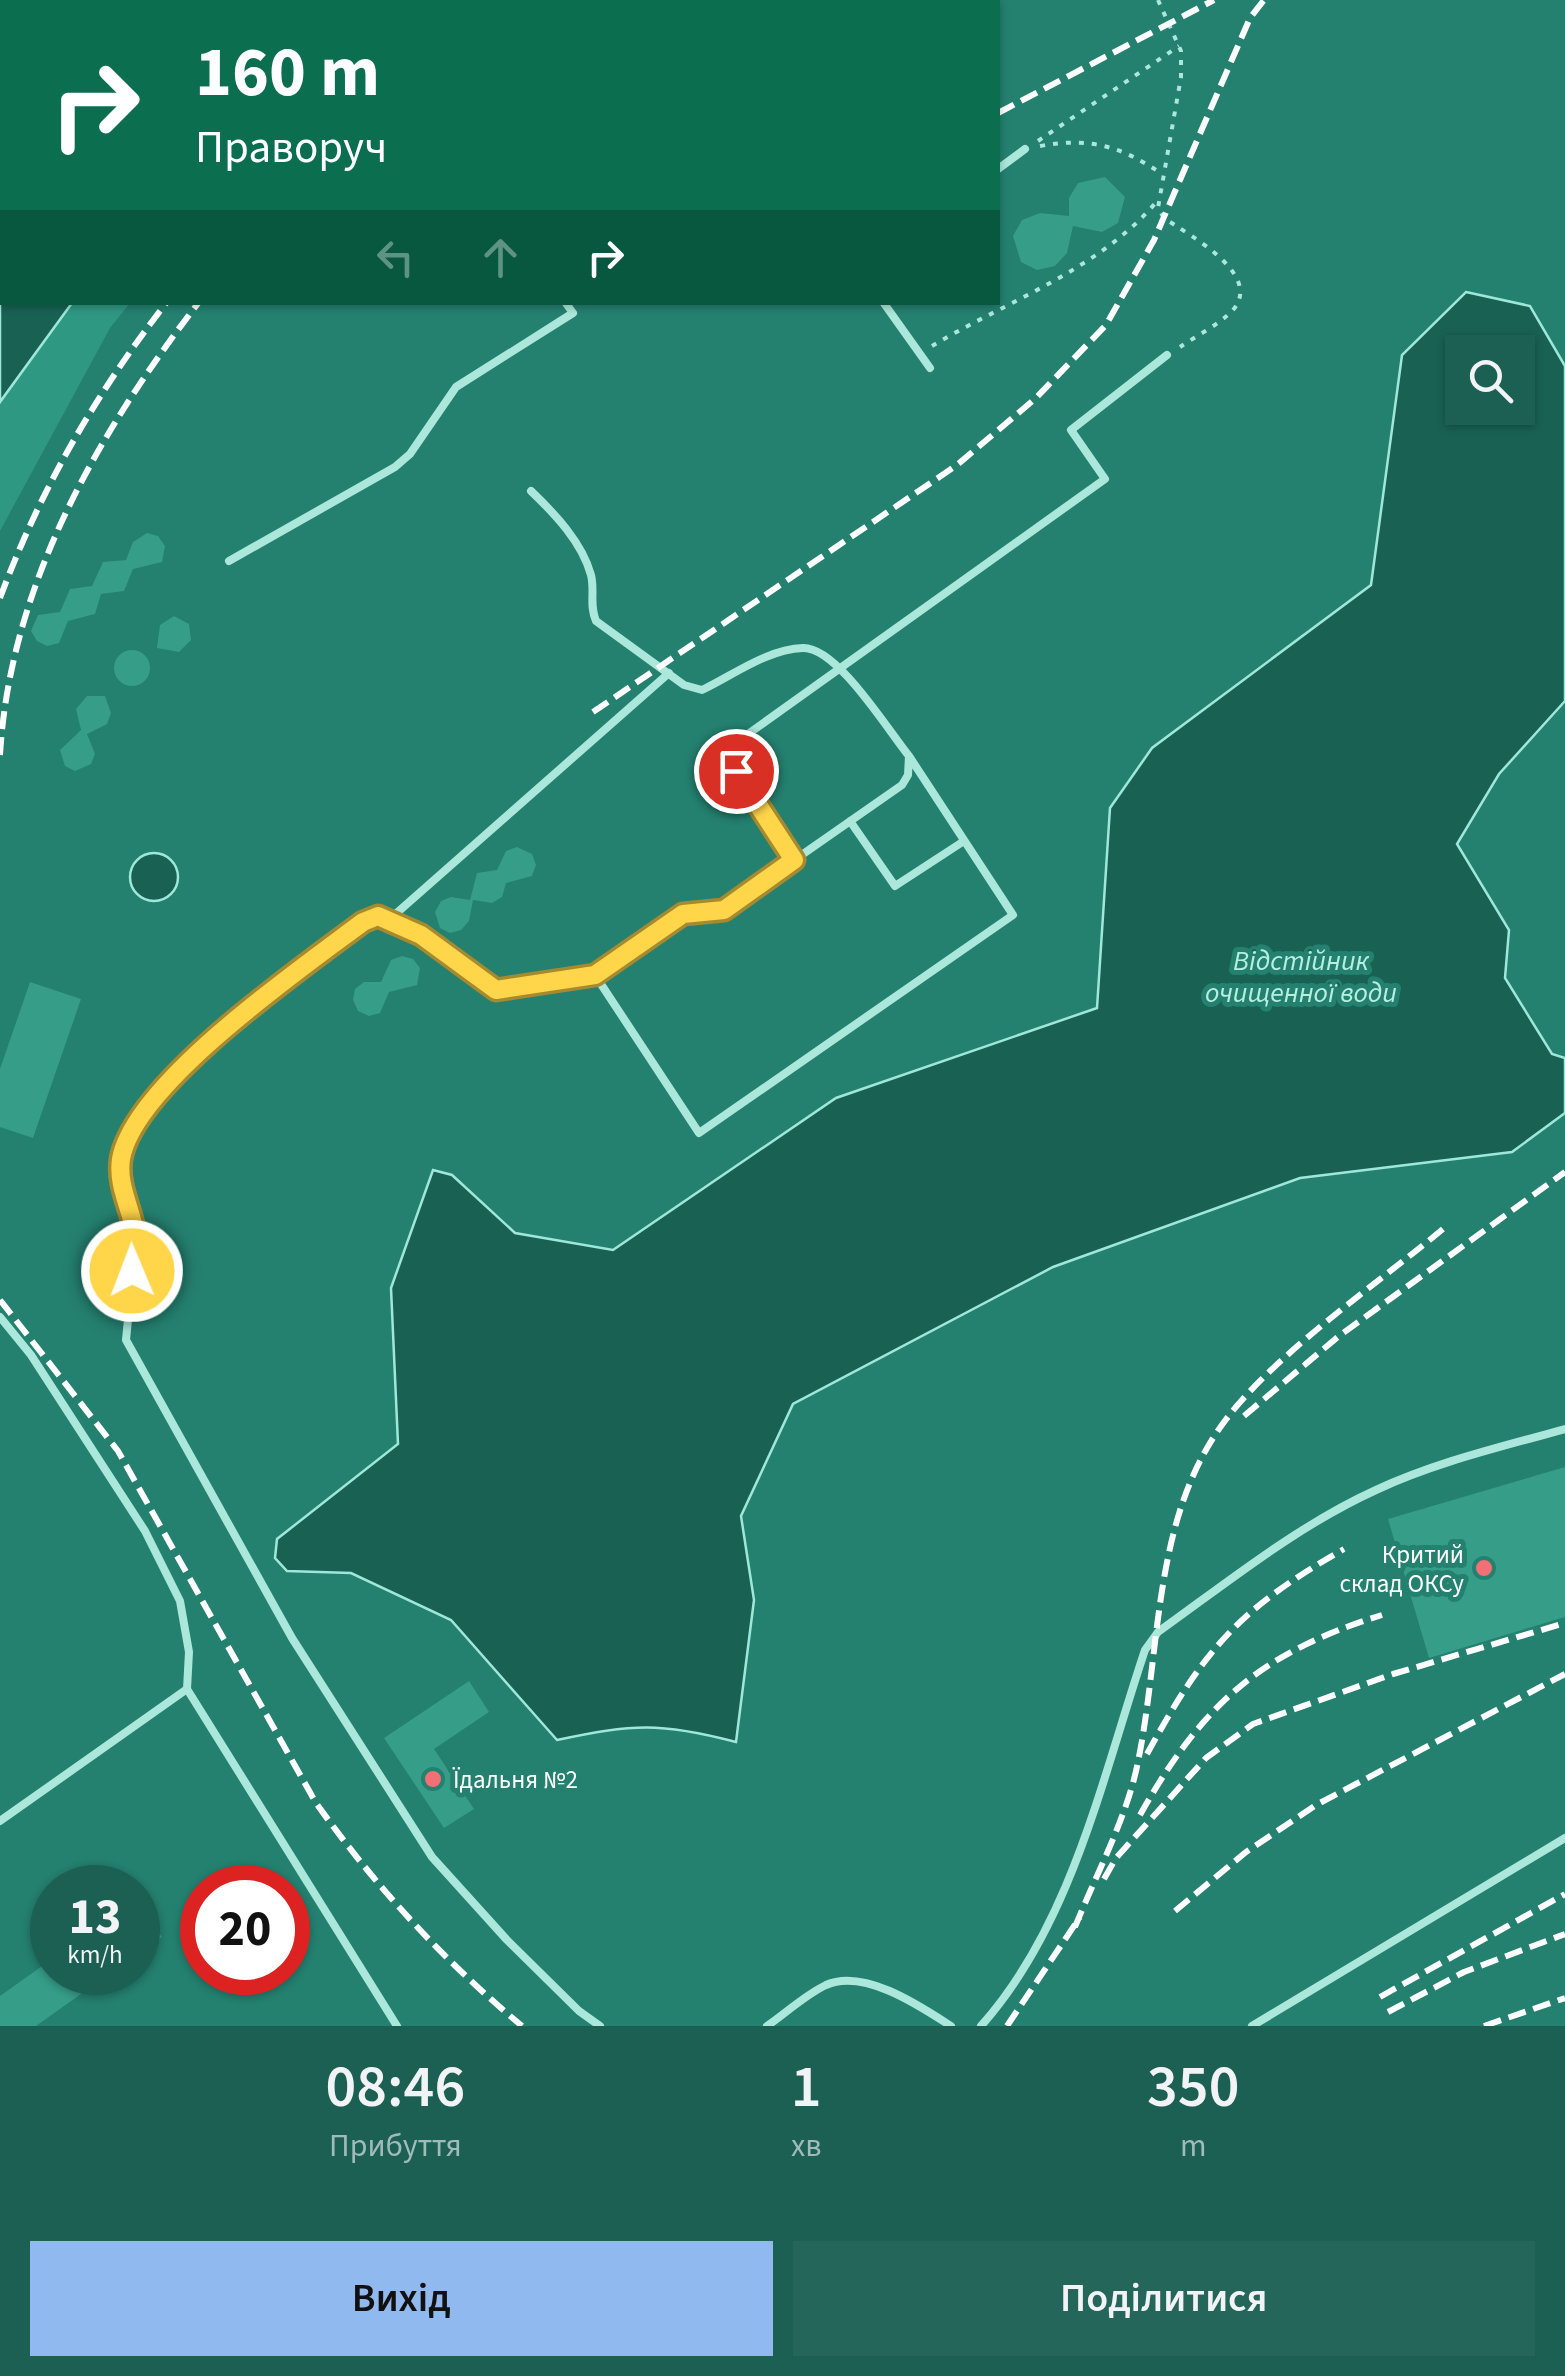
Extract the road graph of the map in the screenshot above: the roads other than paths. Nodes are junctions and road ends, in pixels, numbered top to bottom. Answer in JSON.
{"nodes":[{"id":1,"x":1026,"y":149,"type":"road end"},
{"id":2,"x":1000,"y":168,"type":"edge"},
{"id":3,"x":567,"y":305,"type":"edge"},
{"id":4,"x":884,"y":305,"type":"edge"},
{"id":5,"x":1168,"y":355,"type":"road end"},
{"id":6,"x":930,"y":368,"type":"dead end"},
{"id":7,"x":530,"y":491,"type":"dead end"},
{"id":8,"x":229,"y":561,"type":"dead end"},
{"id":9,"x":838,"y":667,"type":"junction"},
{"id":10,"x":670,"y":674,"type":"junction"},
{"id":11,"x":908,"y":756,"type":"junction"},
{"id":12,"x":850,"y":822,"type":"junction"},
{"id":13,"x":964,"y":841,"type":"junction"},
{"id":14,"x":794,"y":860,"type":"junction"},
{"id":15,"x":391,"y":918,"type":"junction"},
{"id":16,"x":595,"y":975,"type":"junction"},
{"id":17,"x":0,"y":1317,"type":"edge"},
{"id":18,"x":1565,"y":1429,"type":"edge"},
{"id":19,"x":187,"y":1689,"type":"junction"},
{"id":20,"x":0,"y":1821,"type":"edge"},
{"id":21,"x":1565,"y":1838,"type":"edge"},
{"id":22,"x":947,"y":2025,"type":"edge"},
{"id":23,"x":398,"y":2026,"type":"edge"},
{"id":24,"x":600,"y":2026,"type":"edge"},
{"id":25,"x":767,"y":2026,"type":"edge"},
{"id":26,"x":981,"y":2026,"type":"edge"},
{"id":27,"x":1252,"y":2026,"type":"edge"}],
"edges":[{"from":1,"to":2,"type":"lane"},
{"from":3,"to":8,"type":"lane"},
{"from":4,"to":6,"type":"lane"},
{"from":5,"to":9,"type":"lane"},
{"from":7,"to":10,"type":"lane"},
{"from":9,"to":10,"type":"lane"},
{"from":9,"to":11,"type":"lane"},
{"from":9,"to":14,"type":"lane"},
{"from":10,"to":15,"type":"lane"},
{"from":11,"to":12,"type":"lane"},
{"from":11,"to":13,"type":"lane"},
{"from":12,"to":13,"type":"lane"},
{"from":12,"to":14,"type":"lane"},
{"from":13,"to":16,"type":"lane"},
{"from":14,"to":16,"type":"lane"},
{"from":15,"to":16,"type":"lane"},
{"from":15,"to":24,"type":"lane"},
{"from":17,"to":19,"type":"lane"},
{"from":18,"to":26,"type":"lane"},
{"from":19,"to":20,"type":"lane"},
{"from":19,"to":23,"type":"lane"},
{"from":21,"to":27,"type":"lane"},
{"from":22,"to":25,"type":"lane"}]}
